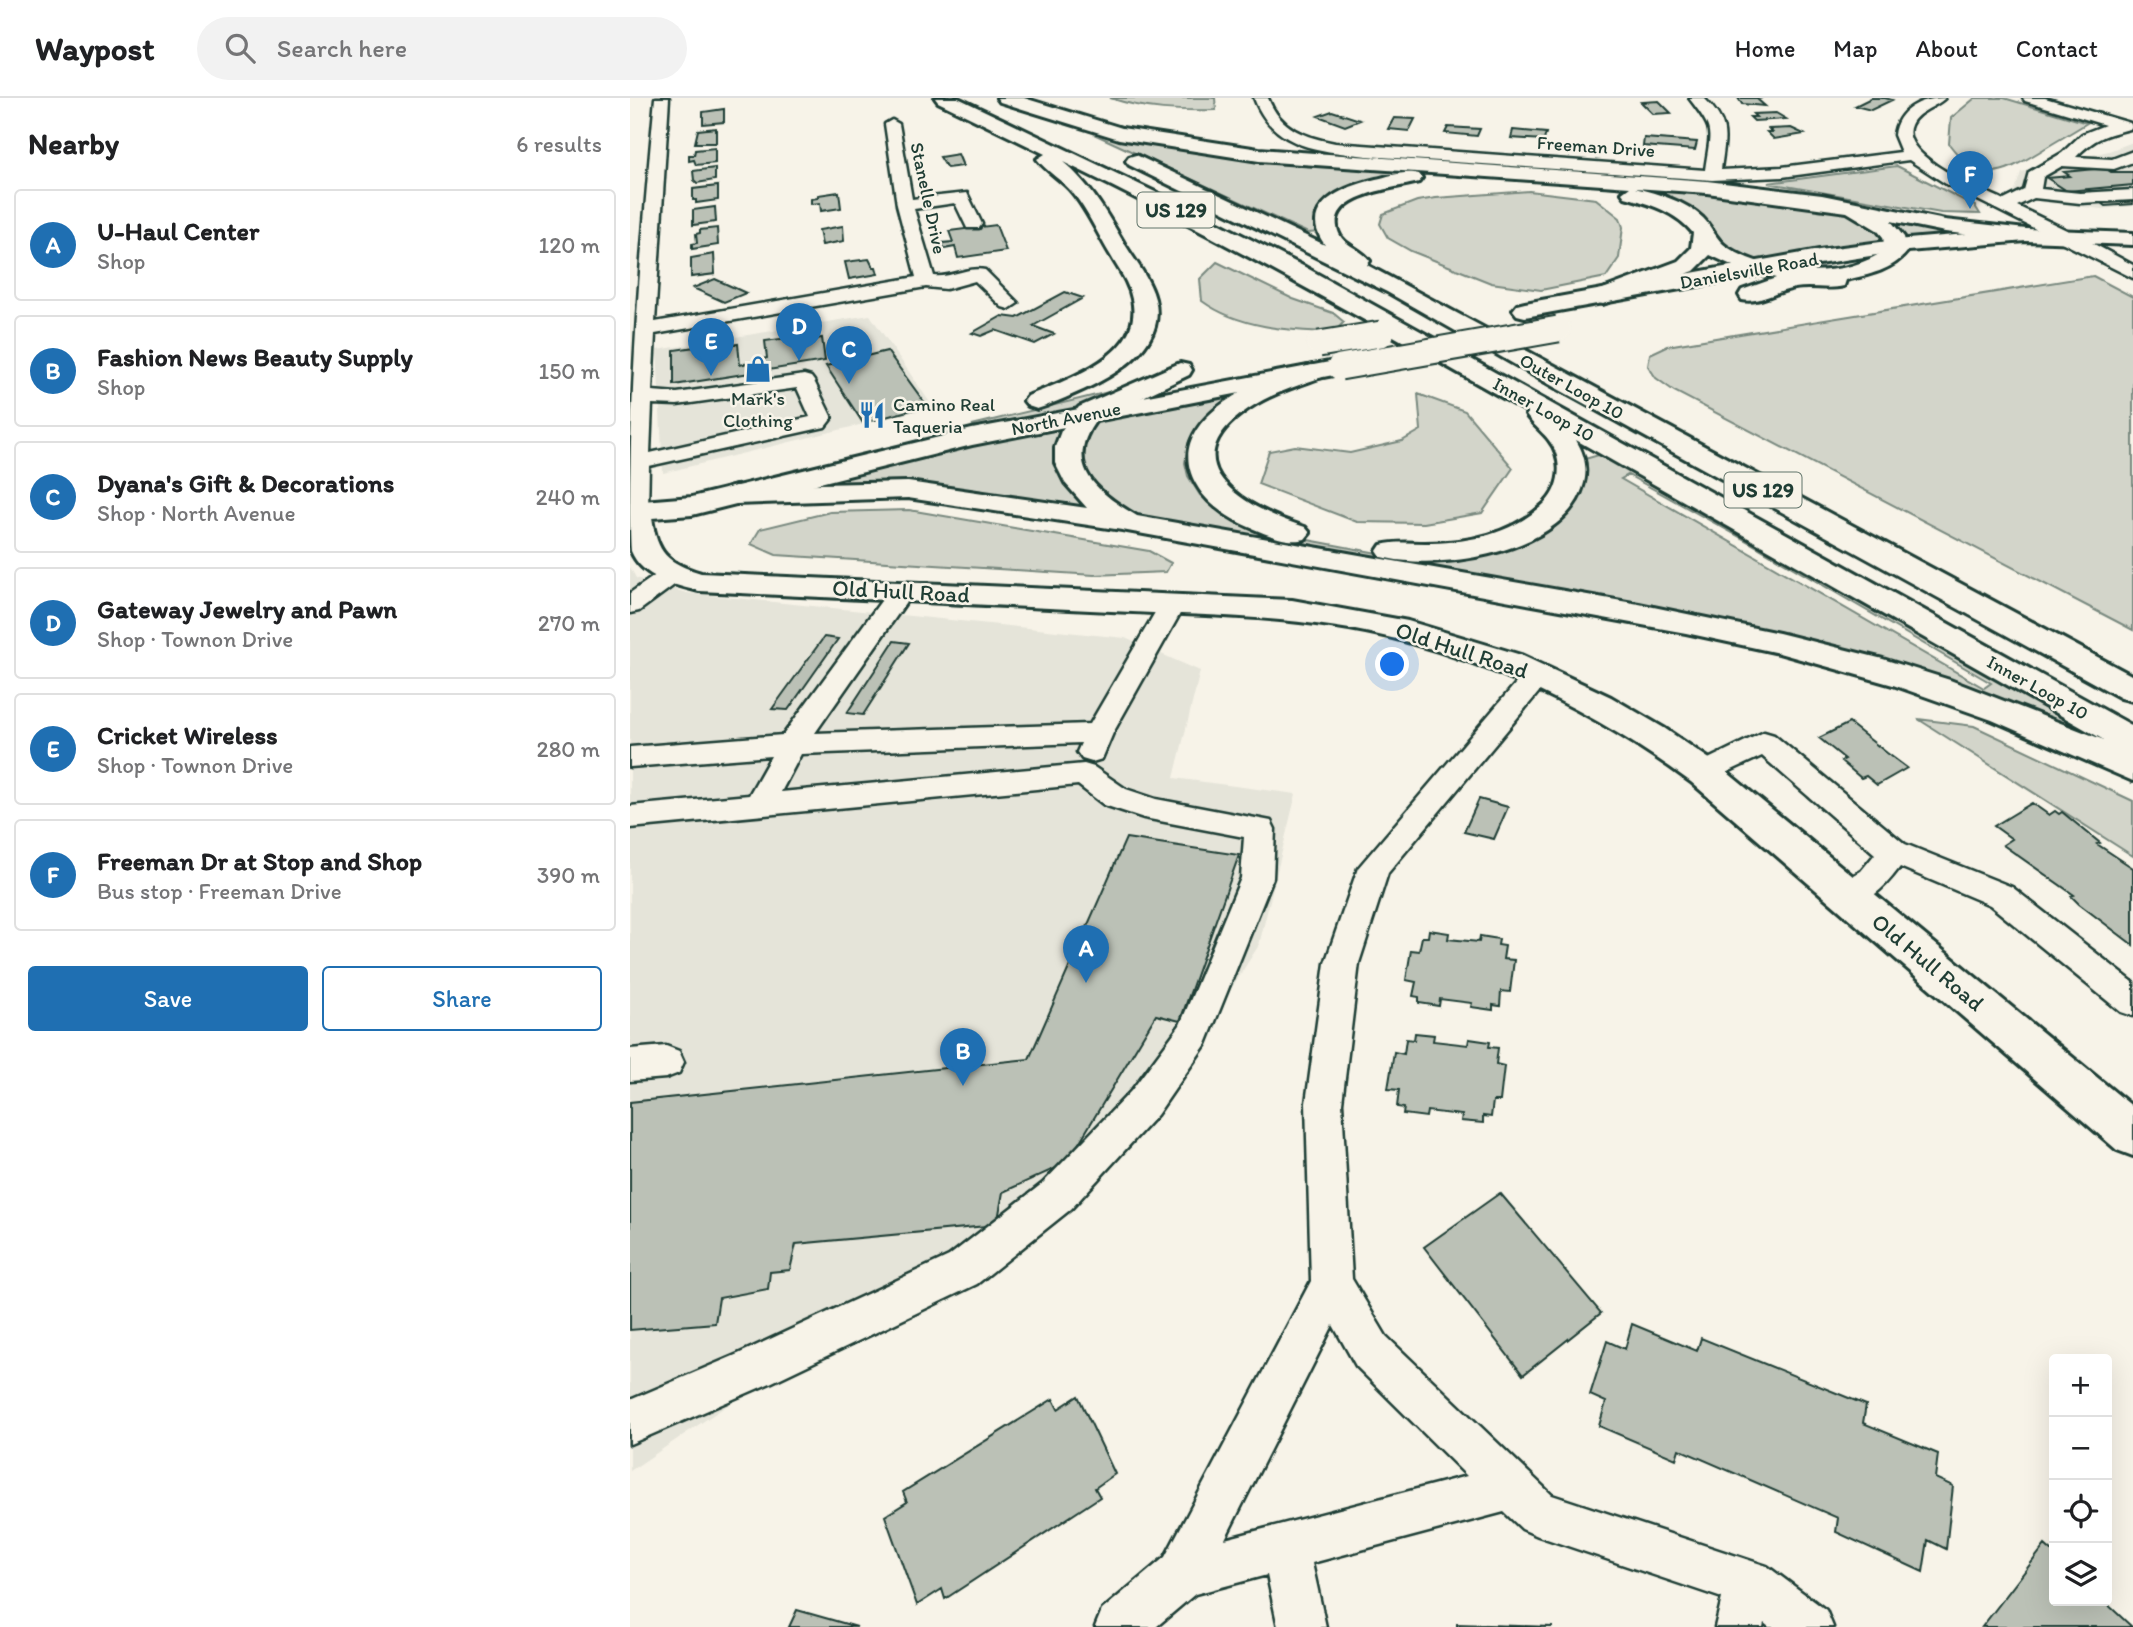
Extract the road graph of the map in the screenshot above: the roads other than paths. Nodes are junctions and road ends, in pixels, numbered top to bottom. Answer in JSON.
{"nodes":[{"id":1,"x":662,"y":98,"type":"edge"},
{"id":2,"x":944,"y":98,"type":"edge"},
{"id":3,"x":1004,"y":98,"type":"edge"},
{"id":4,"x":1261,"y":98,"type":"edge"},
{"id":5,"x":1696,"y":98,"type":"edge"},
{"id":6,"x":1938,"y":98,"type":"edge"},
{"id":7,"x":2030,"y":98,"type":"edge"},
{"id":8,"x":965,"y":108,"type":"junction"},
{"id":9,"x":2125,"y":121,"type":"edge"},
{"id":10,"x":892,"y":124,"type":"dead end"},
{"id":11,"x":1911,"y":155,"type":"junction"},
{"id":12,"x":2133,"y":156,"type":"edge"},
{"id":13,"x":2059,"y":161,"type":"junction"},
{"id":14,"x":1712,"y":175,"type":"junction"},
{"id":15,"x":956,"y":179,"type":"dead end"},
{"id":16,"x":2032,"y":193,"type":"junction"},
{"id":17,"x":2133,"y":195,"type":"edge"},
{"id":18,"x":961,"y":197,"type":"junction"},
{"id":19,"x":1822,"y":201,"type":"junction"},
{"id":20,"x":905,"y":205,"type":"junction"},
{"id":21,"x":2004,"y":205,"type":"junction"},
{"id":22,"x":973,"y":224,"type":"dead end"},
{"id":23,"x":2133,"y":224,"type":"edge"},
{"id":24,"x":1703,"y":234,"type":"junction"},
{"id":25,"x":2026,"y":235,"type":"junction"},
{"id":26,"x":2077,"y":236,"type":"junction"},
{"id":27,"x":2133,"y":239,"type":"edge"},
{"id":28,"x":1896,"y":246,"type":"junction"},
{"id":29,"x":1951,"y":262,"type":"dead end"},
{"id":30,"x":1761,"y":268,"type":"junction"},
{"id":31,"x":1913,"y":269,"type":"dead end"},
{"id":32,"x":2133,"y":272,"type":"edge"},
{"id":33,"x":1826,"y":279,"type":"junction"},
{"id":34,"x":926,"y":281,"type":"junction"},
{"id":35,"x":1395,"y":287,"type":"junction"},
{"id":36,"x":1603,"y":297,"type":"junction"},
{"id":37,"x":1739,"y":297,"type":"dead end"},
{"id":38,"x":1009,"y":303,"type":"dead end"},
{"id":39,"x":1586,"y":324,"type":"dead end"},
{"id":40,"x":645,"y":330,"type":"junction"},
{"id":41,"x":1294,"y":349,"type":"dead end"},
{"id":42,"x":1205,"y":366,"type":"dead end"},
{"id":43,"x":1180,"y":370,"type":"junction"},
{"id":44,"x":1327,"y":370,"type":"junction"},
{"id":45,"x":1484,"y":374,"type":"junction"},
{"id":46,"x":754,"y":387,"type":"junction"},
{"id":47,"x":695,"y":396,"type":"junction"},
{"id":48,"x":641,"y":399,"type":"junction"},
{"id":49,"x":1037,"y":401,"type":"junction"},
{"id":50,"x":1088,"y":413,"type":"junction"},
{"id":51,"x":635,"y":423,"type":"edge"},
{"id":52,"x":772,"y":432,"type":"junction"},
{"id":53,"x":705,"y":448,"type":"junction"},
{"id":54,"x":639,"y":462,"type":"junction"},
{"id":55,"x":735,"y":495,"type":"junction"},
{"id":56,"x":633,"y":510,"type":"edge"},
{"id":57,"x":1129,"y":523,"type":"junction"},
{"id":58,"x":672,"y":575,"type":"junction"},
{"id":59,"x":901,"y":591,"type":"junction"},
{"id":60,"x":1173,"y":603,"type":"junction"},
{"id":61,"x":630,"y":605,"type":"edge"},
{"id":62,"x":1538,"y":675,"type":"junction"},
{"id":63,"x":2133,"y":690,"type":"edge"},
{"id":64,"x":1099,"y":733,"type":"junction"},
{"id":65,"x":2133,"y":740,"type":"edge"},
{"id":66,"x":792,"y":744,"type":"junction"},
{"id":67,"x":630,"y":757,"type":"edge"},
{"id":68,"x":2133,"y":768,"type":"edge"},
{"id":69,"x":1704,"y":773,"type":"junction"},
{"id":70,"x":1084,"y":774,"type":"junction"},
{"id":71,"x":759,"y":805,"type":"junction"},
{"id":72,"x":630,"y":817,"type":"edge"},
{"id":73,"x":1894,"y":852,"type":"junction"},
{"id":74,"x":1848,"y":894,"type":"junction"},
{"id":75,"x":2133,"y":1002,"type":"edge"},
{"id":76,"x":666,"y":1062,"type":"dead end"},
{"id":77,"x":630,"y":1065,"type":"edge"},
{"id":78,"x":2133,"y":1135,"type":"edge"},
{"id":79,"x":1332,"y":1284,"type":"junction"},
{"id":80,"x":630,"y":1422,"type":"edge"},
{"id":81,"x":1512,"y":1487,"type":"junction"},
{"id":82,"x":1285,"y":1546,"type":"junction"},
{"id":83,"x":1182,"y":1574,"type":"junction"},
{"id":84,"x":1745,"y":1605,"type":"edge"},
{"id":85,"x":1119,"y":1627,"type":"edge"},
{"id":86,"x":1302,"y":1627,"type":"edge"},
{"id":87,"x":1809,"y":1627,"type":"edge"}],
"edges":[{"from":1,"to":40,"type":"street"},
{"from":2,"to":8,"type":"main road","name":"Inner Loop 10","number":"US 129"},
{"from":3,"to":19,"type":"main road"},
{"from":3,"to":35,"type":"main road","name":"Outer Loop 10","number":"US 129"},
{"from":4,"to":14,"type":"street","name":"Freeman Drive"},
{"from":5,"to":14,"type":"street"},
{"from":6,"to":11,"type":"street"},
{"from":7,"to":9,"type":"street"},
{"from":8,"to":45,"type":"main road","name":"Inner Loop 10","number":"US 129"},
{"from":8,"to":49,"type":"main road"},
{"from":9,"to":13,"type":"street"},
{"from":10,"to":20,"type":"street","name":"Stanelle Drive"},
{"from":11,"to":14,"type":"street","name":"Freeman Drive"},
{"from":11,"to":21,"type":"street"},
{"from":12,"to":13,"type":"street"},
{"from":13,"to":16,"type":"street"},
{"from":15,"to":18,"type":"street"},
{"from":16,"to":17,"type":"street"},
{"from":16,"to":21,"type":"street"},
{"from":18,"to":20,"type":"street"},
{"from":18,"to":22,"type":"street"},
{"from":19,"to":25,"type":"main road"},
{"from":19,"to":28,"type":"main road"},
{"from":20,"to":34,"type":"street","name":"Stanelle Drive"},
{"from":21,"to":26,"type":"street"},
{"from":23,"to":26,"type":"main road","name":"Danielsville Road"},
{"from":24,"to":30,"type":"main road"},
{"from":24,"to":35,"type":"main road"},
{"from":24,"to":36,"type":"main road"},
{"from":25,"to":26,"type":"main road","name":"Danielsville Road"},
{"from":25,"to":28,"type":"main road","name":"Danielsville Road"},
{"from":26,"to":27,"type":"main road","name":"Danielsville Road"},
{"from":26,"to":29,"type":"main road","name":"Danielsville Road"},
{"from":26,"to":32,"type":"street"},
{"from":28,"to":30,"type":"main road","name":"Danielsville Road"},
{"from":28,"to":33,"type":"main road"},
{"from":30,"to":33,"type":"main road"},
{"from":30,"to":36,"type":"main road","name":"Danielsville Road"},
{"from":31,"to":33,"type":"main road","name":"Danielsville Road"},
{"from":33,"to":37,"type":"main road","name":"Danielsville Road"},
{"from":34,"to":38,"type":"street"},
{"from":34,"to":40,"type":"street"},
{"from":35,"to":63,"type":"main road","name":"Outer Loop 10","number":"US 129"},
{"from":36,"to":41,"type":"main road","name":"Danielsville Road","bridge":true},
{"from":39,"to":44,"type":"main road","name":"North Avenue","bridge":true},
{"from":40,"to":48,"type":"street"},
{"from":42,"to":43,"type":"main road","name":"North Avenue"},
{"from":43,"to":49,"type":"main road","name":"North Avenue"},
{"from":43,"to":50,"type":"main road"},
{"from":44,"to":45,"type":"main road"},
{"from":44,"to":50,"type":"main road","name":"North Avenue"},
{"from":45,"to":65,"type":"main road","name":"Inner Loop 10","number":"US 129"},
{"from":46,"to":47,"type":"street"},
{"from":46,"to":52,"type":"street"},
{"from":46,"to":52,"type":"street"},
{"from":47,"to":48,"type":"street"},
{"from":47,"to":53,"type":"street"},
{"from":48,"to":51,"type":"street"},
{"from":49,"to":56,"type":"main road","name":"North Avenue"},
{"from":50,"to":55,"type":"main road","name":"North Avenue"},
{"from":50,"to":57,"type":"main road"},
{"from":51,"to":54,"type":"street"},
{"from":52,"to":53,"type":"street"},
{"from":53,"to":54,"type":"street"},
{"from":54,"to":56,"type":"street"},
{"from":55,"to":56,"type":"main road","name":"North Avenue"},
{"from":55,"to":57,"type":"main road"},
{"from":56,"to":58,"type":"main road","name":"Old Hull Road"},
{"from":57,"to":68,"type":"main road"},
{"from":58,"to":59,"type":"main road","name":"Old Hull Road"},
{"from":58,"to":61,"type":"street"},
{"from":59,"to":60,"type":"main road","name":"Old Hull Road"},
{"from":59,"to":66,"type":"street"},
{"from":60,"to":62,"type":"main road","name":"Old Hull Road"},
{"from":60,"to":64,"type":"street"},
{"from":62,"to":69,"type":"main road","name":"Old Hull Road"},
{"from":62,"to":79,"type":"street"},
{"from":64,"to":66,"type":"street"},
{"from":64,"to":70,"type":"street"},
{"from":66,"to":67,"type":"street"},
{"from":66,"to":71,"type":"street"},
{"from":69,"to":73,"type":"street"},
{"from":69,"to":74,"type":"main road","name":"Old Hull Road"},
{"from":70,"to":71,"type":"street"},
{"from":70,"to":80,"type":"street"},
{"from":71,"to":72,"type":"street"},
{"from":73,"to":74,"type":"street"},
{"from":73,"to":75,"type":"street"},
{"from":74,"to":78,"type":"main road","name":"Old Hull Road"},
{"from":76,"to":77,"type":"street"},
{"from":79,"to":81,"type":"street"},
{"from":79,"to":83,"type":"street"},
{"from":81,"to":82,"type":"street"},
{"from":81,"to":84,"type":"street"},
{"from":82,"to":83,"type":"street"},
{"from":82,"to":86,"type":"street"},
{"from":83,"to":85,"type":"street"},
{"from":84,"to":87,"type":"street"}]}
